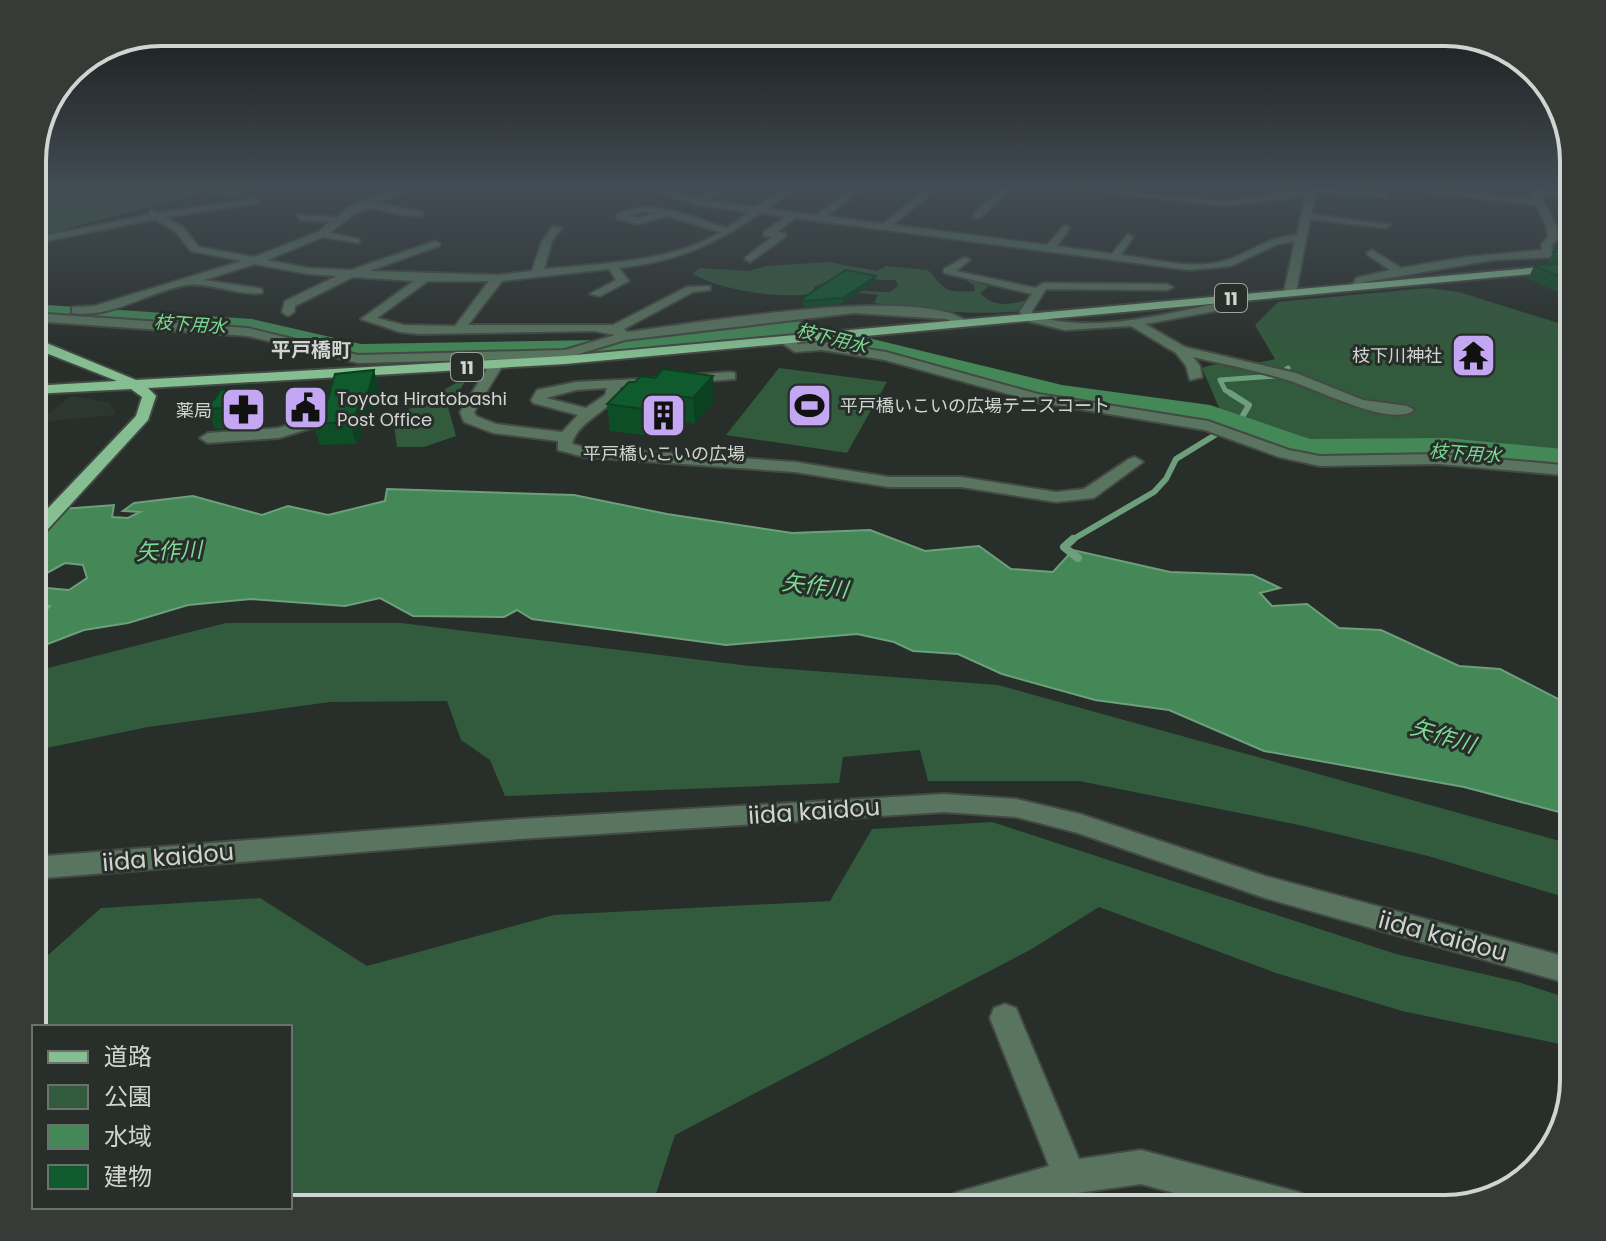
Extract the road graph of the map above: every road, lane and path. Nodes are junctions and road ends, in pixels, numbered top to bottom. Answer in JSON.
{"nodes":[{"id":1,"x":192,"y":245,"type":"edge"},
{"id":2,"x":295,"y":245,"type":"edge"},
{"id":3,"x":432,"y":245,"type":"edge"},
{"id":4,"x":546,"y":245,"type":"edge"},
{"id":5,"x":704,"y":245,"type":"edge"},
{"id":6,"x":768,"y":245,"type":"edge"},
{"id":7,"x":1013,"y":245,"type":"edge"},
{"id":8,"x":1053,"y":245,"type":"edge"},
{"id":9,"x":1123,"y":245,"type":"edge"},
{"id":10,"x":1265,"y":245,"type":"edge"},
{"id":11,"x":1301,"y":245,"type":"edge"},
{"id":12,"x":1546,"y":245,"type":"edge"},
{"id":13,"x":1450,"y":247,"type":"dead end"},
{"id":14,"x":1049,"y":250,"type":"junction"},
{"id":15,"x":1548,"y":252,"type":"junction"},
{"id":16,"x":1560,"y":252,"type":"edge"},
{"id":17,"x":1372,"y":253,"type":"dead end"},
{"id":18,"x":1094,"y":256,"type":"junction"},
{"id":19,"x":1434,"y":256,"type":"dead end"},
{"id":20,"x":1114,"y":258,"type":"junction"},
{"id":21,"x":750,"y":259,"type":"dead end"},
{"id":22,"x":1475,"y":259,"type":"junction"},
{"id":23,"x":965,"y":260,"type":"dead end"},
{"id":24,"x":254,"y":261,"type":"junction"},
{"id":25,"x":1448,"y":263,"type":"junction"},
{"id":26,"x":1158,"y":264,"type":"junction"},
{"id":27,"x":612,"y":265,"type":"junction"},
{"id":28,"x":1086,"y":266,"type":"dead end"},
{"id":29,"x":1560,"y":268,"type":"edge"},
{"id":30,"x":1399,"y":272,"type":"junction"},
{"id":31,"x":537,"y":273,"type":"junction"},
{"id":32,"x":348,"y":275,"type":"junction"},
{"id":33,"x":425,"y":278,"type":"junction"},
{"id":34,"x":498,"y":278,"type":"junction"},
{"id":35,"x":186,"y":281,"type":"junction"},
{"id":36,"x":1150,"y":281,"type":"dead end"},
{"id":37,"x":1358,"y":286,"type":"junction"},
{"id":38,"x":1167,"y":287,"type":"dead end"},
{"id":39,"x":706,"y":288,"type":"dead end"},
{"id":40,"x":258,"y":291,"type":"dead end"},
{"id":41,"x":1039,"y":292,"type":"junction"},
{"id":42,"x":1290,"y":292,"type":"junction"},
{"id":43,"x":596,"y":294,"type":"dead end"},
{"id":44,"x":1239,"y":298,"type":"junction"},
{"id":45,"x":46,"y":309,"type":"edge"},
{"id":46,"x":288,"y":312,"type":"dead end"},
{"id":47,"x":1027,"y":317,"type":"junction"},
{"id":48,"x":46,"y":318,"type":"edge"},
{"id":49,"x":963,"y":323,"type":"junction"},
{"id":50,"x":1135,"y":323,"type":"junction"},
{"id":51,"x":459,"y":329,"type":"junction"},
{"id":52,"x":619,"y":333,"type":"junction"},
{"id":53,"x":790,"y":340,"type":"junction"},
{"id":54,"x":46,"y":349,"type":"edge"},
{"id":55,"x":1181,"y":350,"type":"junction"},
{"id":56,"x":568,"y":356,"type":"junction"},
{"id":57,"x":496,"y":365,"type":"junction"},
{"id":58,"x":341,"y":372,"type":"junction"},
{"id":59,"x":730,"y":376,"type":"dead end"},
{"id":60,"x":1195,"y":377,"type":"dead end"},
{"id":61,"x":137,"y":383,"type":"junction"},
{"id":62,"x":616,"y":383,"type":"junction"},
{"id":63,"x":46,"y":389,"type":"edge"},
{"id":64,"x":1407,"y":410,"type":"dead end"},
{"id":65,"x":589,"y":413,"type":"junction"},
{"id":66,"x":566,"y":437,"type":"junction"},
{"id":67,"x":208,"y":438,"type":"dead end"},
{"id":68,"x":1135,"y":462,"type":"dead end"},
{"id":69,"x":1560,"y":470,"type":"edge"},
{"id":70,"x":46,"y":521,"type":"edge"},
{"id":71,"x":46,"y":867,"type":"edge"},
{"id":72,"x":1560,"y":968,"type":"edge"},
{"id":73,"x":1005,"y":1018,"type":"dead end"},
{"id":74,"x":1070,"y":1177,"type":"junction"},
{"id":75,"x":1007,"y":1195,"type":"edge"},
{"id":76,"x":1246,"y":1195,"type":"edge"}],
"edges":[{"from":1,"to":24,"type":"street"},
{"from":2,"to":24,"type":"street"},
{"from":3,"to":32,"type":"street"},
{"from":4,"to":31,"type":"street"},
{"from":5,"to":27,"type":"street"},
{"from":6,"to":21,"type":"street"},
{"from":7,"to":14,"type":"street"},
{"from":8,"to":14,"type":"street"},
{"from":9,"to":20,"type":"street"},
{"from":10,"to":26,"type":"street"},
{"from":11,"to":42,"type":"street"},
{"from":12,"to":15,"type":"street"},
{"from":13,"to":22,"type":"street"},
{"from":14,"to":18,"type":"street"},
{"from":15,"to":16,"type":"street"},
{"from":15,"to":22,"type":"street"},
{"from":17,"to":30,"type":"street"},
{"from":18,"to":20,"type":"street"},
{"from":18,"to":28,"type":"street"},
{"from":19,"to":25,"type":"street"},
{"from":20,"to":26,"type":"street"},
{"from":22,"to":25,"type":"street"},
{"from":23,"to":41,"type":"street"},
{"from":24,"to":32,"type":"street"},
{"from":24,"to":35,"type":"street"},
{"from":25,"to":30,"type":"street"},
{"from":26,"to":36,"type":"street"},
{"from":27,"to":31,"type":"street"},
{"from":27,"to":43,"type":"street"},
{"from":29,"to":37,"type":"main road","number":"11"},
{"from":30,"to":37,"type":"street"},
{"from":31,"to":34,"type":"street"},
{"from":32,"to":33,"type":"street"},
{"from":32,"to":46,"type":"street"},
{"from":33,"to":34,"type":"street"},
{"from":33,"to":51,"type":"street"},
{"from":34,"to":51,"type":"street"},
{"from":35,"to":40,"type":"street"},
{"from":35,"to":45,"type":"street"},
{"from":37,"to":42,"type":"main road","number":"11"},
{"from":38,"to":41,"type":"street"},
{"from":39,"to":52,"type":"street"},
{"from":41,"to":47,"type":"street"},
{"from":42,"to":44,"type":"main road","number":"11"},
{"from":44,"to":47,"type":"main road","number":"11"},
{"from":44,"to":50,"type":"street"},
{"from":47,"to":49,"type":"main road","number":"11"},
{"from":47,"to":50,"type":"street"},
{"from":48,"to":56,"type":"street"},
{"from":49,"to":52,"type":"street"},
{"from":49,"to":53,"type":"main road","number":"11"},
{"from":50,"to":55,"type":"street"},
{"from":51,"to":52,"type":"street"},
{"from":52,"to":56,"type":"street"},
{"from":53,"to":56,"type":"main road","number":"11"},
{"from":53,"to":69,"type":"street"},
{"from":54,"to":61,"type":"main road"},
{"from":55,"to":60,"type":"street"},
{"from":55,"to":64,"type":"street"},
{"from":56,"to":57,"type":"main road","number":"11"},
{"from":57,"to":58,"type":"main road","number":"11"},
{"from":57,"to":66,"type":"street"},
{"from":58,"to":61,"type":"main road","number":"11"},
{"from":58,"to":67,"type":"street"},
{"from":59,"to":62,"type":"street"},
{"from":61,"to":63,"type":"main road","number":"11"},
{"from":61,"to":70,"type":"main road"},
{"from":62,"to":65,"type":"street"},
{"from":62,"to":65,"type":"street"},
{"from":65,"to":66,"type":"street"},
{"from":66,"to":68,"type":"street"},
{"from":71,"to":72,"type":"street","name":"iida kaidou"},
{"from":73,"to":74,"type":"street"},
{"from":74,"to":75,"type":"street"},
{"from":74,"to":76,"type":"street"}]}
